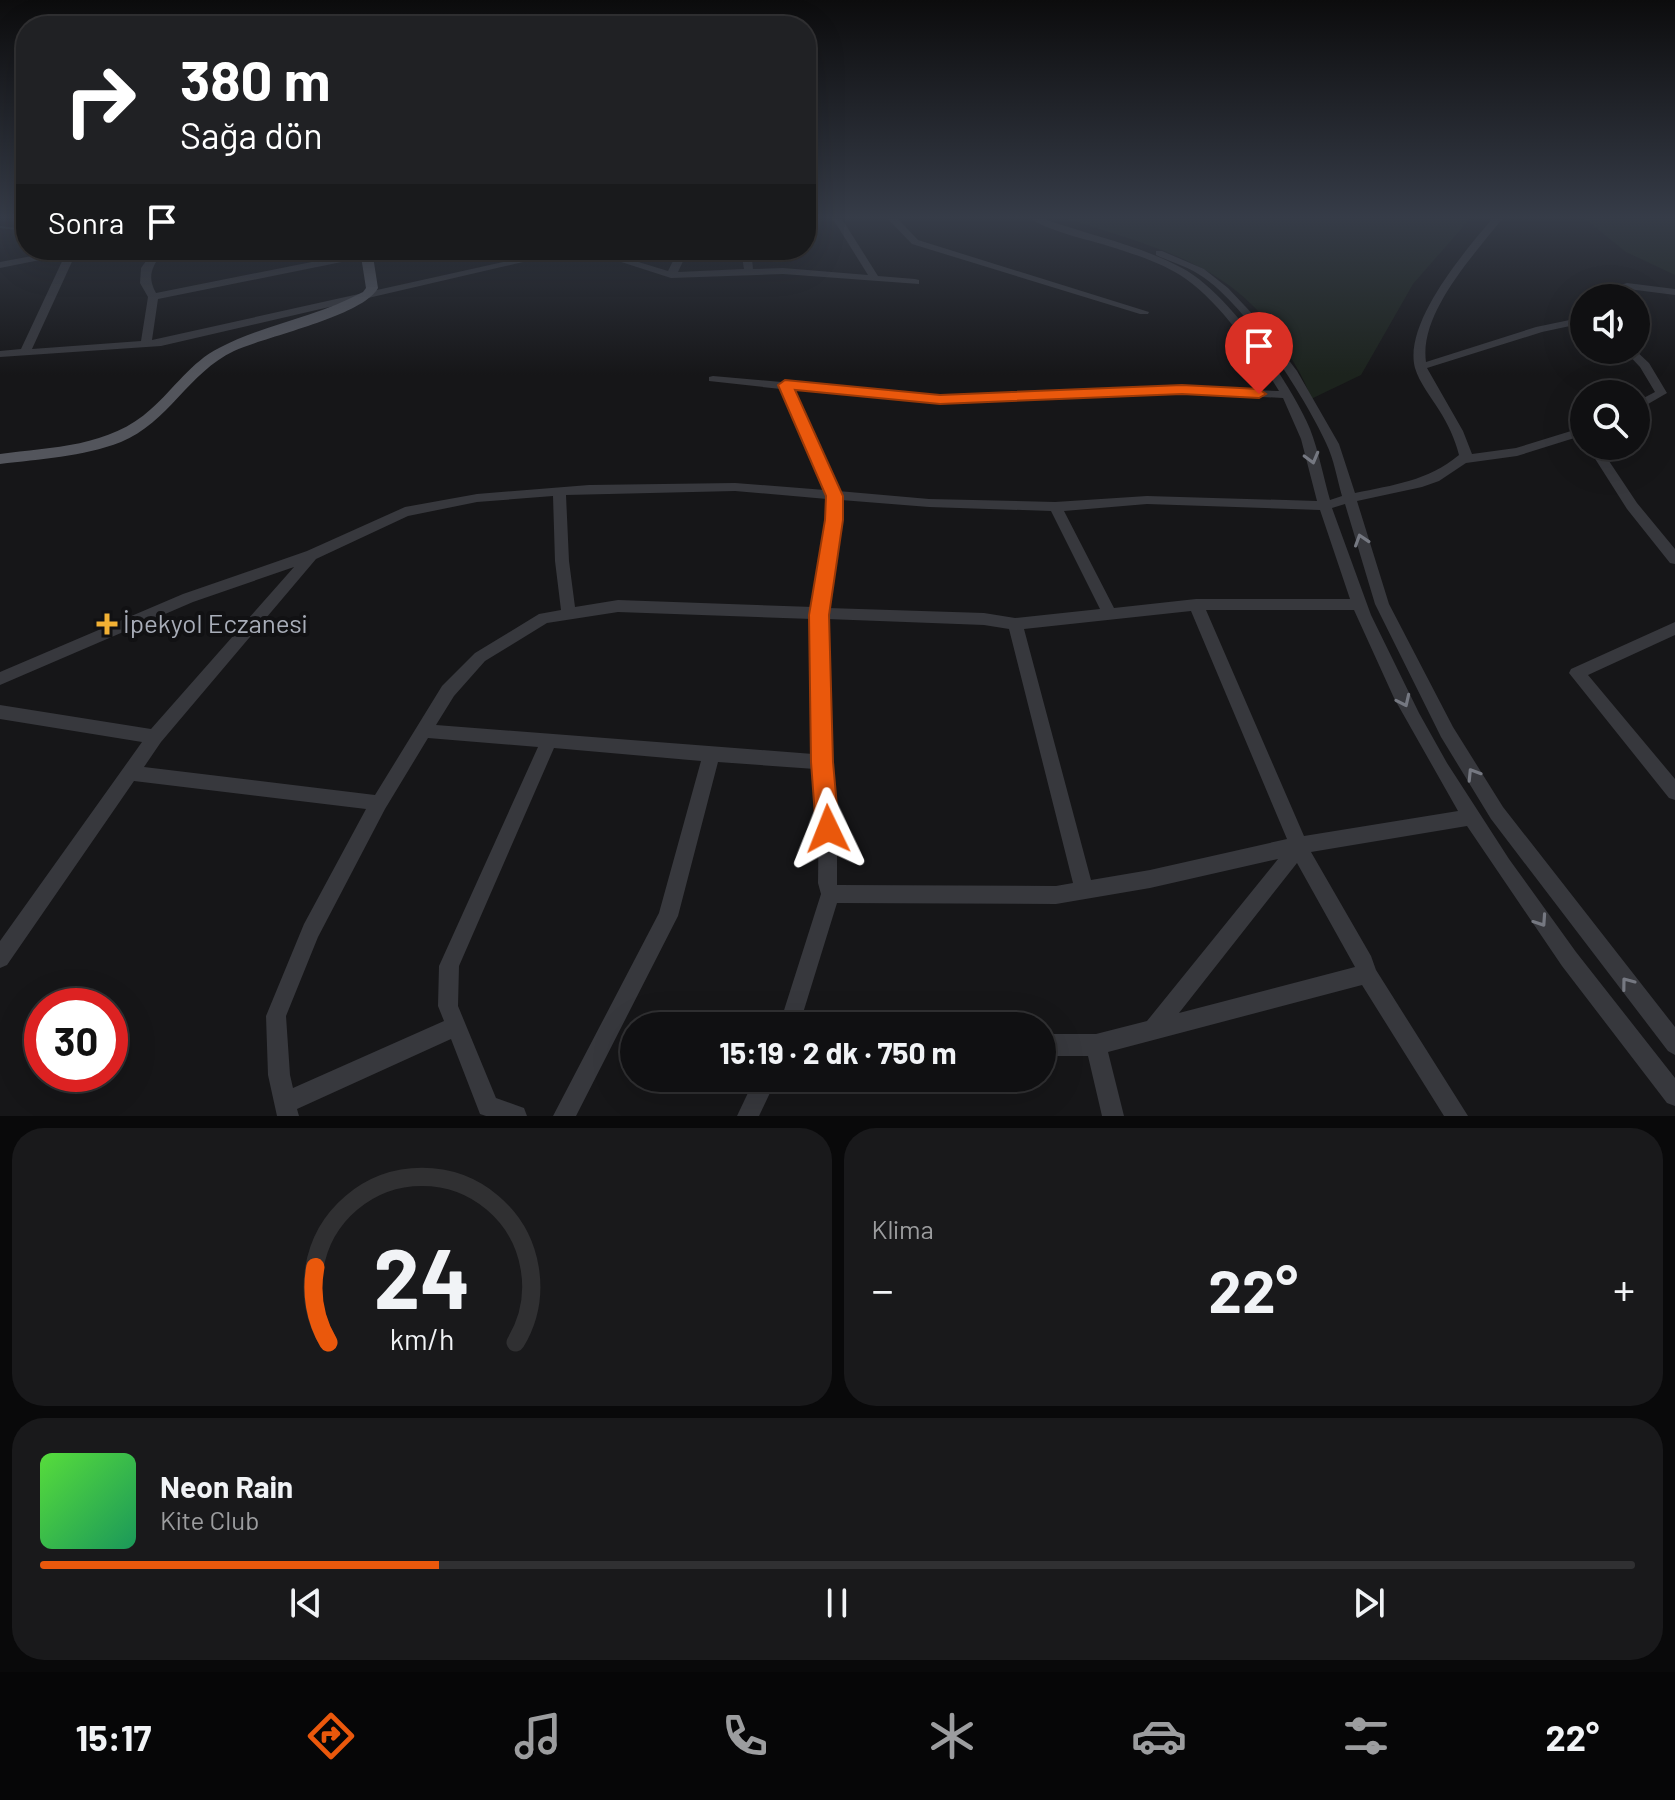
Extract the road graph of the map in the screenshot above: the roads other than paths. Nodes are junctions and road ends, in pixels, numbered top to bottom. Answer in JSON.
{"nodes":[{"id":1,"x":63,"y":271,"type":"edge"},
{"id":2,"x":146,"y":271,"type":"edge"},
{"id":3,"x":276,"y":271,"type":"edge"},
{"id":4,"x":369,"y":271,"type":"edge"},
{"id":5,"x":472,"y":271,"type":"edge"},
{"id":6,"x":658,"y":271,"type":"edge"},
{"id":7,"x":673,"y":271,"type":"edge"},
{"id":8,"x":782,"y":271,"type":"edge"},
{"id":9,"x":784,"y":271,"type":"edge"},
{"id":10,"x":870,"y":271,"type":"edge"},
{"id":11,"x":1010,"y":271,"type":"edge"},
{"id":12,"x":1179,"y":271,"type":"edge"},
{"id":13,"x":1201,"y":271,"type":"edge"},
{"id":14,"x":1457,"y":271,"type":"edge"},
{"id":15,"x":749,"y":273,"type":"joint"},
{"id":16,"x":671,"y":275,"type":"junction"},
{"id":17,"x":875,"y":279,"type":"junction"},
{"id":18,"x":915,"y":282,"type":"dead end"},
{"id":19,"x":1650,"y":289,"type":"edge"},
{"id":20,"x":1675,"y":292,"type":"edge"},
{"id":21,"x":368,"y":295,"type":"junction"},
{"id":22,"x":153,"y":297,"type":"junction"},
{"id":23,"x":1144,"y":312,"type":"dead end"},
{"id":24,"x":1570,"y":323,"type":"edge"},
{"id":25,"x":146,"y":344,"type":"junction"},
{"id":26,"x":25,"y":352,"type":"junction"},
{"id":27,"x":0,"y":354,"type":"edge"},
{"id":28,"x":1644,"y":364,"type":"edge"},
{"id":29,"x":1420,"y":367,"type":"junction"},
{"id":30,"x":713,"y":379,"type":"dead end"},
{"id":31,"x":785,"y":385,"type":"junction"},
{"id":32,"x":1284,"y":395,"type":"junction"},
{"id":33,"x":1650,"y":399,"type":"edge"},
{"id":34,"x":1570,"y":436,"type":"edge"},
{"id":35,"x":0,"y":459,"type":"edge"},
{"id":36,"x":1464,"y":459,"type":"junction"},
{"id":37,"x":1602,"y":460,"type":"edge"},
{"id":38,"x":559,"y":492,"type":"junction"},
{"id":39,"x":834,"y":496,"type":"junction"},
{"id":40,"x":1347,"y":497,"type":"junction"},
{"id":41,"x":1325,"y":506,"type":"junction"},
{"id":42,"x":1055,"y":507,"type":"junction"},
{"id":43,"x":312,"y":555,"type":"junction"},
{"id":44,"x":1675,"y":559,"type":"edge"},
{"id":45,"x":1359,"y":604,"type":"junction"},
{"id":46,"x":1196,"y":605,"type":"junction"},
{"id":47,"x":1108,"y":611,"type":"junction"},
{"id":48,"x":569,"y":614,"type":"junction"},
{"id":49,"x":819,"y":615,"type":"junction"},
{"id":50,"x":1015,"y":624,"type":"junction"},
{"id":51,"x":1675,"y":628,"type":"edge"},
{"id":52,"x":0,"y":679,"type":"edge"},
{"id":53,"x":0,"y":712,"type":"edge"},
{"id":54,"x":425,"y":731,"type":"junction"},
{"id":55,"x":155,"y":737,"type":"junction"},
{"id":56,"x":550,"y":739,"type":"junction"},
{"id":57,"x":711,"y":757,"type":"junction"},
{"id":58,"x":822,"y":762,"type":"junction"},
{"id":59,"x":130,"y":773,"type":"junction"},
{"id":60,"x":1675,"y":792,"type":"edge"},
{"id":61,"x":379,"y":803,"type":"junction"},
{"id":62,"x":1472,"y":817,"type":"junction"},
{"id":63,"x":1300,"y":845,"type":"junction"},
{"id":64,"x":1084,"y":889,"type":"junction"},
{"id":65,"x":830,"y":894,"type":"junction"},
{"id":66,"x":0,"y":958,"type":"edge"},
{"id":67,"x":1367,"y":974,"type":"junction"},
{"id":68,"x":793,"y":1012,"type":"edge"},
{"id":69,"x":454,"y":1027,"type":"junction"},
{"id":70,"x":1155,"y":1027,"type":"junction"},
{"id":71,"x":1675,"y":1044,"type":"edge"},
{"id":72,"x":1056,"y":1045,"type":"edge"},
{"id":73,"x":1096,"y":1045,"type":"junction"},
{"id":74,"x":759,"y":1092,"type":"edge"},
{"id":75,"x":1675,"y":1095,"type":"edge"},
{"id":76,"x":288,"y":1109,"type":"edge"},
{"id":77,"x":516,"y":1116,"type":"edge"},
{"id":78,"x":564,"y":1116,"type":"edge"},
{"id":79,"x":748,"y":1116,"type":"edge"},
{"id":80,"x":1113,"y":1116,"type":"edge"},
{"id":81,"x":1457,"y":1116,"type":"edge"}],
"edges":[{"from":1,"to":26,"type":"street"},
{"from":2,"to":22,"type":"street"},
{"from":3,"to":22,"type":"street"},
{"from":4,"to":21,"type":"main road"},
{"from":5,"to":21,"type":"street"},
{"from":6,"to":16,"type":"street"},
{"from":7,"to":16,"type":"street"},
{"from":8,"to":15,"type":"street"},
{"from":9,"to":17,"type":"street"},
{"from":10,"to":17,"type":"street"},
{"from":11,"to":23,"type":"street"},
{"from":12,"to":32,"type":"street"},
{"from":13,"to":40,"type":"street"},
{"from":14,"to":29,"type":"street"},
{"from":15,"to":16,"type":"street"},
{"from":17,"to":18,"type":"street"},
{"from":19,"to":20,"type":"street"},
{"from":21,"to":25,"type":"street"},
{"from":21,"to":35,"type":"main road"},
{"from":22,"to":25,"type":"street"},
{"from":24,"to":29,"type":"street"},
{"from":25,"to":26,"type":"street"},
{"from":26,"to":27,"type":"street"},
{"from":28,"to":33,"type":"street"},
{"from":29,"to":36,"type":"street"},
{"from":30,"to":31,"type":"street"},
{"from":31,"to":32,"type":"street"},
{"from":31,"to":39,"type":"street"},
{"from":32,"to":41,"type":"street","one_way":true},
{"from":34,"to":36,"type":"street"},
{"from":36,"to":40,"type":"street"},
{"from":37,"to":44,"type":"street"},
{"from":38,"to":39,"type":"street"},
{"from":38,"to":43,"type":"street"},
{"from":38,"to":48,"type":"street"},
{"from":39,"to":42,"type":"street"},
{"from":39,"to":49,"type":"street"},
{"from":40,"to":41,"type":"street"},
{"from":71,"to":40,"type":"street","one_way":true},
{"from":41,"to":42,"type":"street"},
{"from":41,"to":45,"type":"street"},
{"from":42,"to":47,"type":"street"},
{"from":43,"to":52,"type":"street"},
{"from":43,"to":55,"type":"street"},
{"from":45,"to":46,"type":"street"},
{"from":45,"to":62,"type":"street","one_way":true},
{"from":46,"to":47,"type":"street"},
{"from":46,"to":63,"type":"street"},
{"from":47,"to":50,"type":"street"},
{"from":48,"to":49,"type":"street"},
{"from":48,"to":54,"type":"street"},
{"from":49,"to":50,"type":"street"},
{"from":49,"to":58,"type":"street"},
{"from":50,"to":64,"type":"street"},
{"from":51,"to":60,"type":"street"},
{"from":53,"to":55,"type":"street"},
{"from":54,"to":56,"type":"street"},
{"from":54,"to":61,"type":"street"},
{"from":55,"to":59,"type":"street"},
{"from":56,"to":57,"type":"street"},
{"from":56,"to":69,"type":"street"},
{"from":57,"to":58,"type":"street"},
{"from":57,"to":78,"type":"street"},
{"from":58,"to":65,"type":"street"},
{"from":59,"to":61,"type":"street"},
{"from":59,"to":66,"type":"street"},
{"from":61,"to":76,"type":"street"},
{"from":62,"to":63,"type":"street"},
{"from":62,"to":75,"type":"street","one_way":true},
{"from":63,"to":64,"type":"street"},
{"from":63,"to":67,"type":"street"},
{"from":63,"to":70,"type":"street"},
{"from":64,"to":65,"type":"street"},
{"from":65,"to":68,"type":"street"},
{"from":67,"to":70,"type":"street"},
{"from":67,"to":81,"type":"street"},
{"from":69,"to":76,"type":"street"},
{"from":69,"to":77,"type":"street"},
{"from":70,"to":73,"type":"street"},
{"from":72,"to":73,"type":"street"},
{"from":73,"to":80,"type":"street"},
{"from":74,"to":79,"type":"street"}]}
